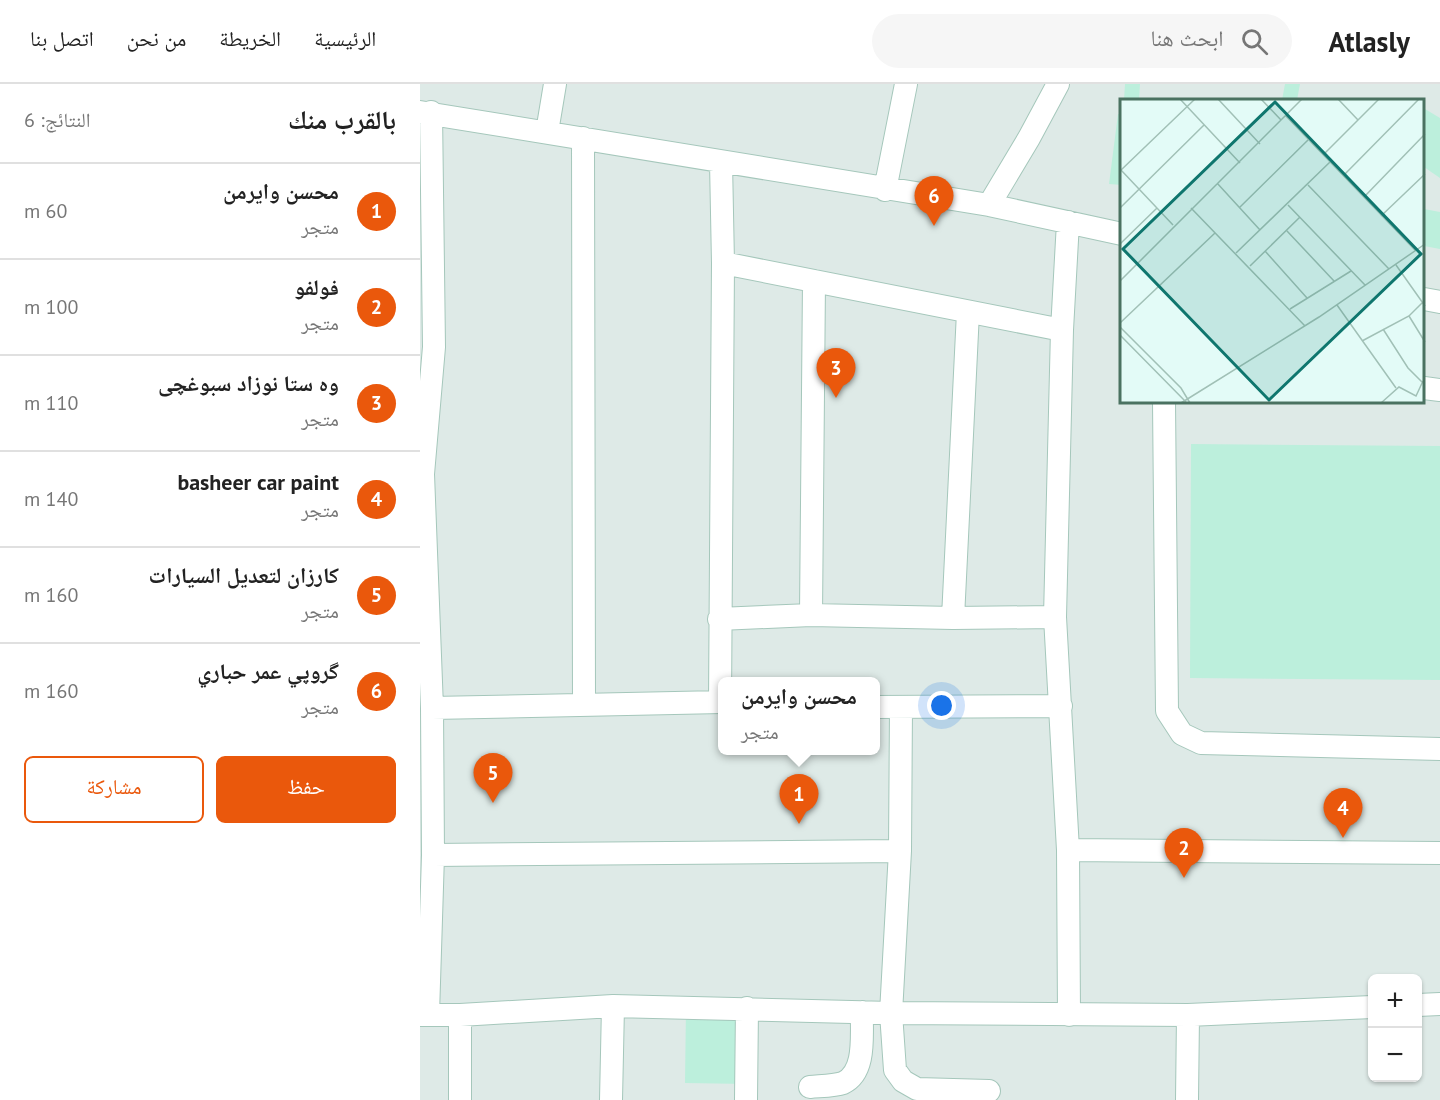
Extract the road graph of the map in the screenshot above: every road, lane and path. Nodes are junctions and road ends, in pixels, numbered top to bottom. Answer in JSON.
{"nodes":[{"id":1,"x":555,"y":84,"type":"edge"},
{"id":2,"x":906,"y":84,"type":"edge"},
{"id":3,"x":1058,"y":84,"type":"edge"},
{"id":4,"x":426,"y":112,"type":"edge"},
{"id":5,"x":547,"y":132,"type":"junction"},
{"id":6,"x":584,"y":138,"type":"junction"},
{"id":7,"x":721,"y":162,"type":"junction"},
{"id":8,"x":885,"y":190,"type":"junction"},
{"id":9,"x":989,"y":206,"type":"junction"},
{"id":10,"x":1068,"y":222,"type":"junction"},
{"id":11,"x":1120,"y":234,"type":"edge"},
{"id":12,"x":723,"y":263,"type":"junction"},
{"id":13,"x":814,"y":281,"type":"junction"},
{"id":14,"x":1425,"y":299,"type":"edge"},
{"id":15,"x":1440,"y":302,"type":"edge"},
{"id":16,"x":968,"y":312,"type":"junction"},
{"id":17,"x":1062,"y":330,"type":"junction"},
{"id":18,"x":427,"y":347,"type":"edge"},
{"id":19,"x":1425,"y":388,"type":"edge"},
{"id":20,"x":1440,"y":390,"type":"edge"},
{"id":21,"x":1164,"y":404,"type":"edge"},
{"id":22,"x":422,"y":474,"type":"edge"},
{"id":23,"x":424,"y":615,"type":"edge"},
{"id":24,"x":811,"y":615,"type":"junction"},
{"id":25,"x":1055,"y":617,"type":"junction"},
{"id":26,"x":953,"y":618,"type":"junction"},
{"id":27,"x":719,"y":619,"type":"junction"},
{"id":28,"x":720,"y":677,"type":"edge"},
{"id":29,"x":718,"y":702,"type":"edge"},
{"id":30,"x":584,"y":705,"type":"junction"},
{"id":31,"x":1061,"y":706,"type":"junction"},
{"id":32,"x":880,"y":707,"type":"edge"},
{"id":33,"x":901,"y":707,"type":"junction"},
{"id":34,"x":432,"y":708,"type":"junction"},
{"id":35,"x":1440,"y":749,"type":"edge"},
{"id":36,"x":426,"y":755,"type":"edge"},
{"id":37,"x":1068,"y":850,"type":"junction"},
{"id":38,"x":900,"y":851,"type":"junction"},
{"id":39,"x":1440,"y":853,"type":"edge"},
{"id":40,"x":433,"y":855,"type":"junction"},
{"id":41,"x":1440,"y":1004,"type":"edge"},
{"id":42,"x":1422,"y":1005,"type":"edge"},
{"id":43,"x":613,"y":1006,"type":"junction"},
{"id":44,"x":1368,"y":1007,"type":"edge"},
{"id":45,"x":747,"y":1008,"type":"junction"},
{"id":46,"x":862,"y":1012,"type":"junction"},
{"id":47,"x":891,"y":1013,"type":"junction"},
{"id":48,"x":424,"y":1014,"type":"edge"},
{"id":49,"x":1069,"y":1015,"type":"junction"},
{"id":50,"x":1188,"y":1015,"type":"junction"},
{"id":51,"x":460,"y":1016,"type":"junction"},
{"id":52,"x":810,"y":1087,"type":"dead end"},
{"id":53,"x":989,"y":1091,"type":"dead end"},
{"id":54,"x":460,"y":1100,"type":"edge"},
{"id":55,"x":611,"y":1100,"type":"edge"},
{"id":56,"x":746,"y":1100,"type":"edge"},
{"id":57,"x":1187,"y":1100,"type":"edge"}],
"edges":[{"from":1,"to":5,"type":"street"},
{"from":2,"to":8,"type":"street"},
{"from":3,"to":9,"type":"street"},
{"from":4,"to":5,"type":"street"},
{"from":4,"to":18,"type":"street"},
{"from":5,"to":6,"type":"street"},
{"from":6,"to":7,"type":"street"},
{"from":6,"to":30,"type":"street"},
{"from":7,"to":8,"type":"street"},
{"from":7,"to":12,"type":"street"},
{"from":8,"to":9,"type":"street"},
{"from":9,"to":10,"type":"street"},
{"from":10,"to":11,"type":"street"},
{"from":10,"to":17,"type":"street"},
{"from":12,"to":13,"type":"street"},
{"from":12,"to":27,"type":"street"},
{"from":13,"to":16,"type":"street"},
{"from":13,"to":24,"type":"street"},
{"from":14,"to":15,"type":"street"},
{"from":16,"to":17,"type":"street"},
{"from":16,"to":26,"type":"street"},
{"from":17,"to":25,"type":"street"},
{"from":18,"to":22,"type":"street"},
{"from":19,"to":20,"type":"street"},
{"from":21,"to":35,"type":"street"},
{"from":22,"to":23,"type":"street"},
{"from":23,"to":34,"type":"street"},
{"from":24,"to":26,"type":"street"},
{"from":24,"to":27,"type":"street"},
{"from":25,"to":26,"type":"street"},
{"from":25,"to":31,"type":"street"},
{"from":27,"to":28,"type":"street"},
{"from":29,"to":30,"type":"street"},
{"from":30,"to":34,"type":"street"},
{"from":31,"to":33,"type":"street"},
{"from":31,"to":37,"type":"street"},
{"from":32,"to":33,"type":"street"},
{"from":33,"to":38,"type":"street"},
{"from":34,"to":36,"type":"street"},
{"from":36,"to":40,"type":"street"},
{"from":37,"to":39,"type":"street"},
{"from":37,"to":49,"type":"street"},
{"from":38,"to":40,"type":"street"},
{"from":38,"to":47,"type":"street"},
{"from":40,"to":48,"type":"street"},
{"from":41,"to":42,"type":"street"},
{"from":43,"to":45,"type":"street"},
{"from":43,"to":51,"type":"street"},
{"from":43,"to":55,"type":"street"},
{"from":44,"to":50,"type":"street"},
{"from":45,"to":46,"type":"street"},
{"from":45,"to":56,"type":"street"},
{"from":46,"to":47,"type":"street"},
{"from":46,"to":52,"type":"street"},
{"from":47,"to":49,"type":"street"},
{"from":47,"to":53,"type":"street"},
{"from":48,"to":51,"type":"street"},
{"from":49,"to":50,"type":"street"},
{"from":50,"to":57,"type":"street"},
{"from":51,"to":54,"type":"street"}]}
